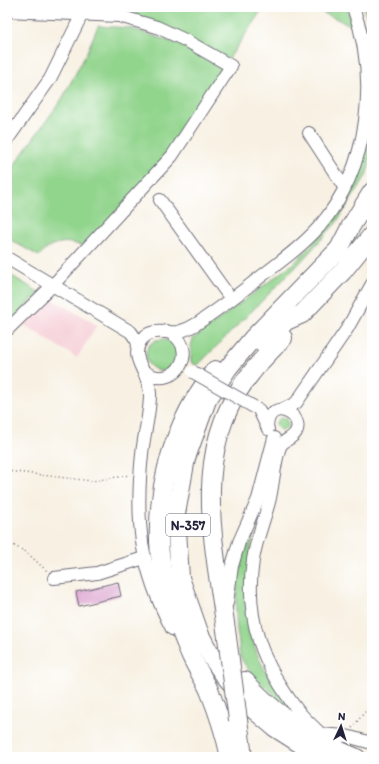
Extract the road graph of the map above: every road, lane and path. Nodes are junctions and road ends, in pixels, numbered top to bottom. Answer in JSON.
{"nodes":[{"id":1,"x":353,"y":7,"type":"edge"},
{"id":2,"x":84,"y":10,"type":"edge"},
{"id":3,"x":7,"y":11,"type":"edge"},
{"id":4,"x":309,"y":133,"type":"dead end"},
{"id":5,"x":7,"y":140,"type":"edge"},
{"id":6,"x":344,"y":187,"type":"junction"},
{"id":7,"x":372,"y":192,"type":"edge"},
{"id":8,"x":160,"y":200,"type":"dead end"},
{"id":9,"x":351,"y":226,"type":"junction"},
{"id":10,"x":372,"y":235,"type":"edge"},
{"id":11,"x":7,"y":258,"type":"edge"},
{"id":12,"x":372,"y":284,"type":"edge"},
{"id":13,"x":54,"y":285,"type":"junction"},
{"id":14,"x":231,"y":299,"type":"junction"},
{"id":15,"x":302,"y":314,"type":"junction"},
{"id":16,"x":7,"y":330,"type":"edge"},
{"id":17,"x":166,"y":331,"type":"junction"},
{"id":18,"x":131,"y":332,"type":"junction"},
{"id":19,"x":149,"y":334,"type":"junction"},
{"id":20,"x":138,"y":346,"type":"junction"},
{"id":21,"x":181,"y":365,"type":"junction"},
{"id":22,"x":145,"y":372,"type":"junction"},
{"id":23,"x":296,"y":403,"type":"junction"},
{"id":24,"x":257,"y":409,"type":"junction"},
{"id":25,"x":278,"y":411,"type":"junction"},
{"id":26,"x":296,"y":419,"type":"junction"},
{"id":27,"x":267,"y":426,"type":"junction"},
{"id":28,"x":274,"y":438,"type":"junction"},
{"id":29,"x":288,"y":439,"type":"junction"},
{"id":30,"x":7,"y":471,"type":"edge"},
{"id":31,"x":140,"y":473,"type":"junction"},
{"id":32,"x":7,"y":542,"type":"edge"},
{"id":33,"x":144,"y":558,"type":"junction"},
{"id":34,"x":54,"y":578,"type":"joint"},
{"id":35,"x":7,"y":600,"type":"edge"},
{"id":36,"x":7,"y":614,"type":"edge"},
{"id":37,"x":226,"y":630,"type":"junction"},
{"id":38,"x":192,"y":659,"type":"junction"},
{"id":39,"x":372,"y":703,"type":"edge"},
{"id":40,"x":307,"y":736,"type":"junction"},
{"id":41,"x":372,"y":743,"type":"edge"},
{"id":42,"x":338,"y":747,"type":"edge"},
{"id":43,"x":230,"y":757,"type":"edge"},
{"id":44,"x":243,"y":757,"type":"edge"},
{"id":45,"x":305,"y":757,"type":"edge"},
{"id":46,"x":321,"y":757,"type":"edge"},
{"id":47,"x":357,"y":757,"type":"edge"}],
"edges":[{"from":1,"to":6,"type":"street"},
{"from":2,"to":3,"type":"street"},
{"from":2,"to":5,"type":"street"},
{"from":2,"to":13,"type":"street"},
{"from":4,"to":6,"type":"street"},
{"from":6,"to":14,"type":"street"},
{"from":7,"to":9,"type":"highway","number":"N-357"},
{"from":8,"to":14,"type":"street"},
{"from":9,"to":38,"type":"highway"},
{"from":9,"to":40,"type":"highway","number":"N-357"},
{"from":10,"to":15,"type":"highway","number":"N-357"},
{"from":11,"to":13,"type":"street"},
{"from":12,"to":23,"type":"street"},
{"from":13,"to":16,"type":"street"},
{"from":13,"to":18,"type":"street"},
{"from":14,"to":17,"type":"street"},
{"from":15,"to":37,"type":"highway"},
{"from":15,"to":40,"type":"highway","number":"N-357"},
{"from":17,"to":19,"type":"street"},
{"from":17,"to":21,"type":"street"},
{"from":18,"to":19,"type":"street"},
{"from":18,"to":20,"type":"street"},
{"from":19,"to":20,"type":"street"},
{"from":20,"to":22,"type":"street"},
{"from":21,"to":22,"type":"street"},
{"from":21,"to":24,"type":"street","bridge":true},
{"from":22,"to":31,"type":"street"},
{"from":23,"to":25,"type":"street"},
{"from":23,"to":26,"type":"street"},
{"from":24,"to":25,"type":"street"},
{"from":24,"to":27,"type":"street"},
{"from":25,"to":26,"type":"street"},
{"from":25,"to":27,"type":"street"},
{"from":26,"to":29,"type":"street"},
{"from":27,"to":28,"type":"street"},
{"from":28,"to":29,"type":"street"},
{"from":28,"to":37,"type":"street"},
{"from":29,"to":40,"type":"street"},
{"from":30,"to":31,"type":"path"},
{"from":31,"to":33,"type":"street"},
{"from":32,"to":34,"type":"path"},
{"from":33,"to":34,"type":"street"},
{"from":33,"to":38,"type":"street"},
{"from":35,"to":36,"type":"path"},
{"from":37,"to":44,"type":"highway","bridge":true},
{"from":38,"to":43,"type":"highway"},
{"from":39,"to":42,"type":"path"},
{"from":40,"to":42,"type":"highway","number":"N-357"},
{"from":40,"to":45,"type":"street"},
{"from":40,"to":46,"type":"highway","number":"N-357"},
{"from":41,"to":42,"type":"street"},
{"from":42,"to":47,"type":"main road"}]}
